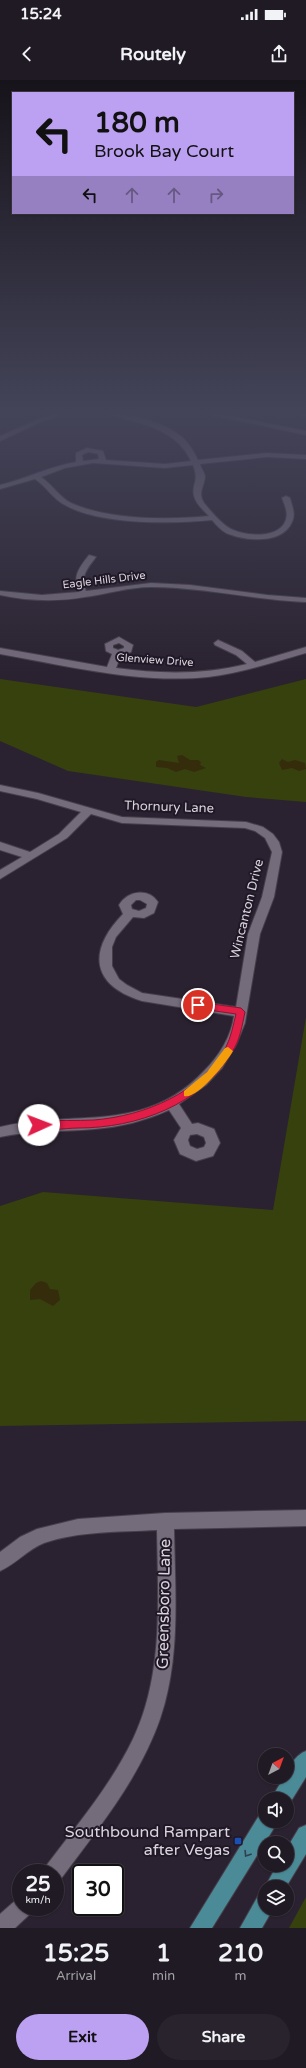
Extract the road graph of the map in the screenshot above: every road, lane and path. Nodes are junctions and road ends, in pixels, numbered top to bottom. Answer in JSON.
{"nodes":[{"id":1,"x":63,"y":500,"type":"edge"},
{"id":2,"x":199,"y":500,"type":"edge"},
{"id":3,"x":288,"y":500,"type":"edge"},
{"id":4,"x":214,"y":518,"type":"junction"},
{"id":5,"x":92,"y":557,"type":"dead end"},
{"id":6,"x":0,"y":593,"type":"edge"},
{"id":7,"x":84,"y":595,"type":"junction"},
{"id":8,"x":306,"y":600,"type":"edge"},
{"id":9,"x":218,"y":643,"type":"dead end"},
{"id":10,"x":306,"y":650,"type":"edge"},
{"id":11,"x":0,"y":651,"type":"edge"},
{"id":12,"x":117,"y":653,"type":"dead end"},
{"id":13,"x":253,"y":666,"type":"junction"},
{"id":14,"x":111,"y":669,"type":"junction"},
{"id":15,"x":0,"y":788,"type":"edge"},
{"id":16,"x":88,"y":811,"type":"junction"},
{"id":17,"x":266,"y":834,"type":"joint"},
{"id":18,"x":0,"y":846,"type":"edge"},
{"id":19,"x":32,"y":856,"type":"junction"},
{"id":20,"x":0,"y":875,"type":"edge"},
{"id":21,"x":131,"y":914,"type":"dead end"},
{"id":22,"x":241,"y":1012,"type":"junction"},
{"id":23,"x":171,"y":1103,"type":"junction"},
{"id":24,"x":189,"y":1130,"type":"dead end"},
{"id":25,"x":0,"y":1132,"type":"edge"},
{"id":26,"x":306,"y":1518,"type":"edge"},
{"id":27,"x":165,"y":1521,"type":"junction"},
{"id":28,"x":0,"y":1562,"type":"edge"},
{"id":29,"x":304,"y":1768,"type":"edge"},
{"id":30,"x":286,"y":1792,"type":"edge"},
{"id":31,"x":263,"y":1828,"type":"edge"},
{"id":32,"x":306,"y":1835,"type":"edge"},
{"id":33,"x":60,"y":1864,"type":"edge"},
{"id":34,"x":279,"y":1880,"type":"edge"},
{"id":35,"x":258,"y":1915,"type":"edge"},
{"id":36,"x":13,"y":1916,"type":"edge"},
{"id":37,"x":0,"y":1928,"type":"edge"},
{"id":38,"x":200,"y":1928,"type":"edge"},
{"id":39,"x":250,"y":1928,"type":"edge"}],
"edges":[{"from":1,"to":4,"type":"street"},
{"from":2,"to":4,"type":"street"},
{"from":3,"to":4,"type":"street"},
{"from":5,"to":7,"type":"street"},
{"from":6,"to":7,"type":"street","name":"Eagle Hills Drive"},
{"from":7,"to":8,"type":"street","name":"Eagle Hills Drive"},
{"from":9,"to":13,"type":"street"},
{"from":10,"to":13,"type":"street","name":"Glenview Drive"},
{"from":11,"to":14,"type":"street","name":"Glenview Drive"},
{"from":12,"to":14,"type":"street"},
{"from":13,"to":14,"type":"street","name":"Glenview Drive"},
{"from":15,"to":16,"type":"street","name":"Thornury Lane"},
{"from":16,"to":17,"type":"street","name":"Thornury Lane"},
{"from":16,"to":19,"type":"street"},
{"from":17,"to":22,"type":"street","name":"Wincanton Drive"},
{"from":18,"to":19,"type":"street"},
{"from":19,"to":20,"type":"street"},
{"from":21,"to":22,"type":"street"},
{"from":22,"to":23,"type":"street","name":"Wincanton Drive"},
{"from":23,"to":24,"type":"street"},
{"from":23,"to":25,"type":"street","name":"Wincanton Drive"},
{"from":26,"to":27,"type":"street"},
{"from":27,"to":28,"type":"street"},
{"from":27,"to":33,"type":"street","name":"Greensboro Lane"},
{"from":29,"to":30,"type":"main road"},
{"from":31,"to":38,"type":"main road","one_way":true},
{"from":32,"to":34,"type":"main road"},
{"from":35,"to":39,"type":"main road"},
{"from":36,"to":37,"type":"street"}]}
